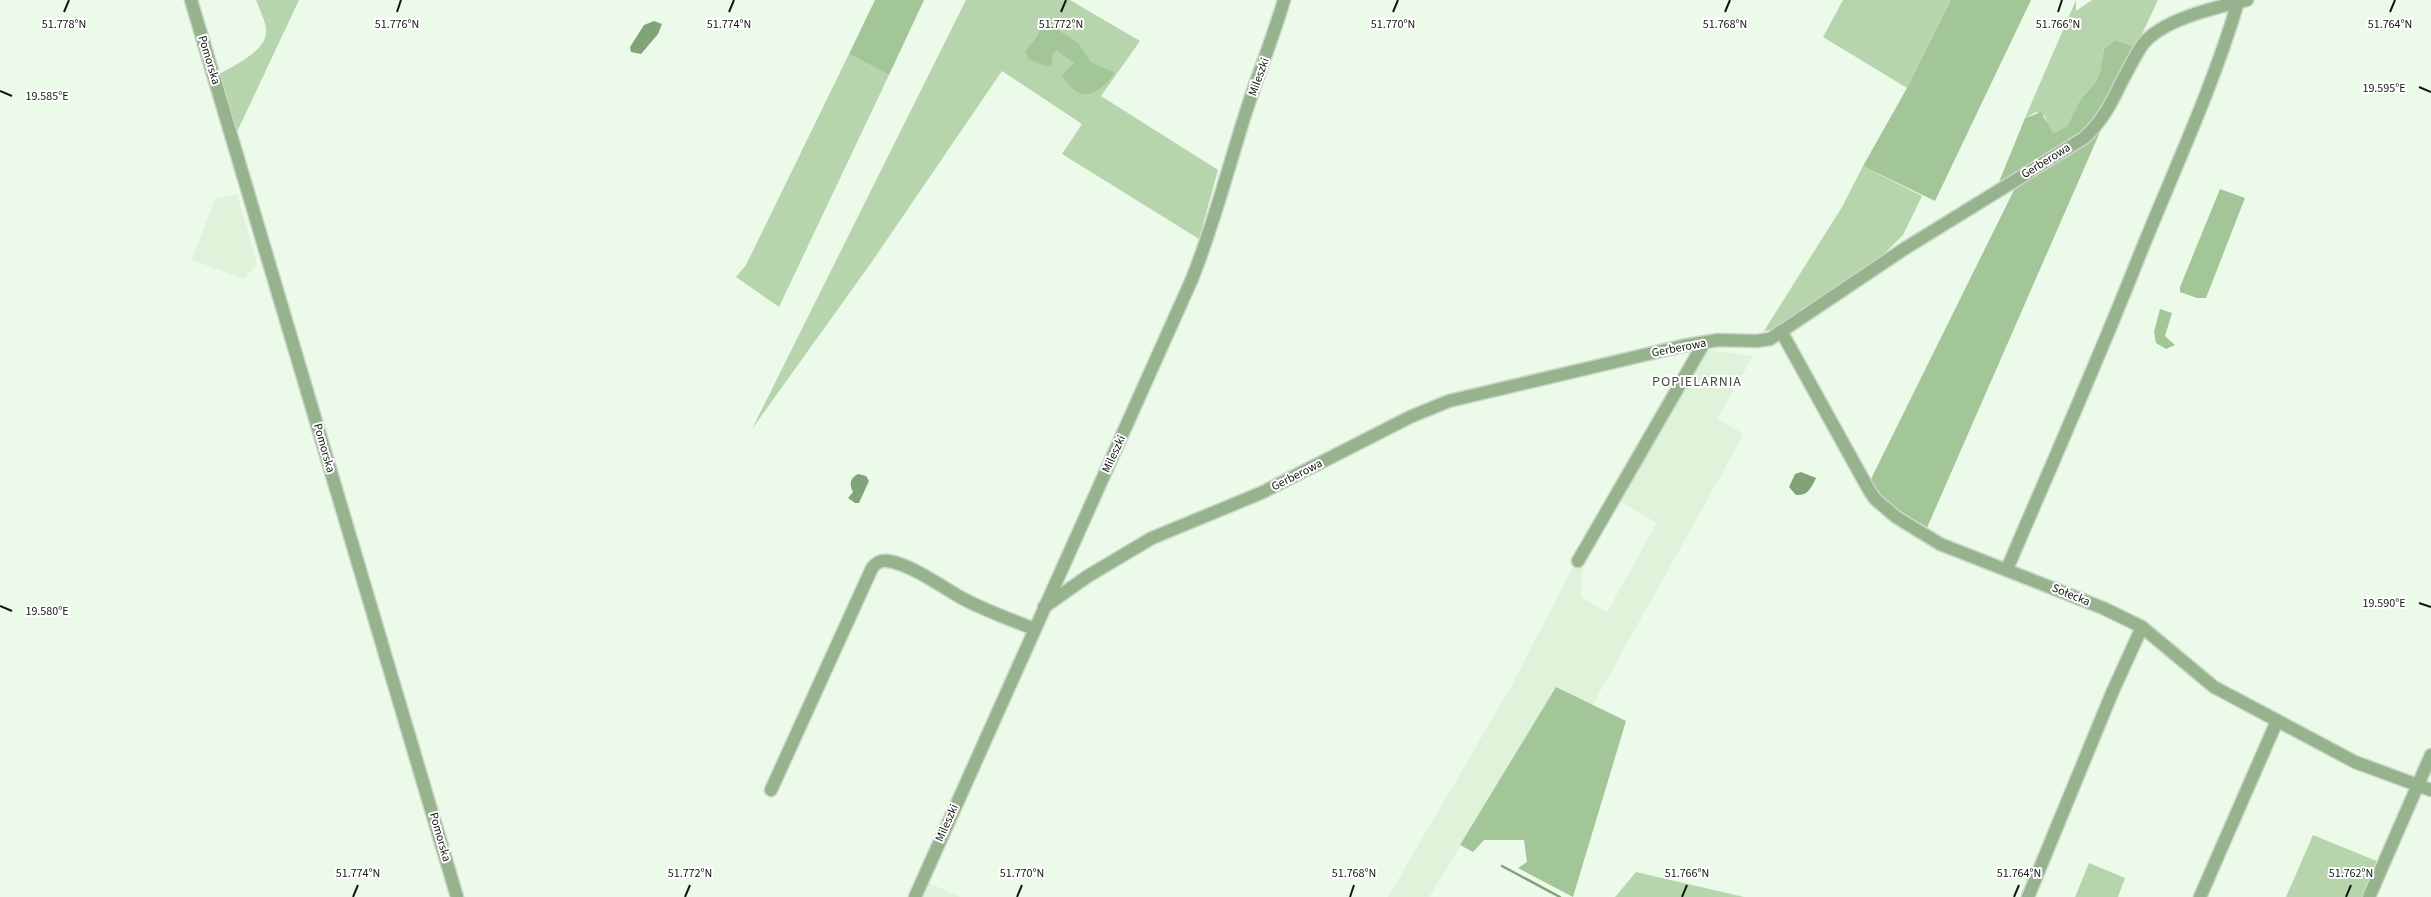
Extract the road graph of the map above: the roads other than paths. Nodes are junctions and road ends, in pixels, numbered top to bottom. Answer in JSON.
{"nodes":[{"id":1,"x":191,"y":0,"type":"edge"},
{"id":2,"x":1284,"y":0,"type":"edge"},
{"id":3,"x":2243,"y":1,"type":"edge"},
{"id":4,"x":1781,"y":331,"type":"junction"},
{"id":5,"x":1704,"y":343,"type":"junction"},
{"id":6,"x":1578,"y":561,"type":"dead end"},
{"id":7,"x":2007,"y":569,"type":"junction"},
{"id":8,"x":1044,"y":607,"type":"junction"},
{"id":9,"x":2142,"y":627,"type":"junction"},
{"id":10,"x":1034,"y":629,"type":"junction"},
{"id":11,"x":2277,"y":721,"type":"junction"},
{"id":12,"x":2431,"y":755,"type":"edge"},
{"id":13,"x":2417,"y":785,"type":"junction"},
{"id":14,"x":771,"y":790,"type":"dead end"},
{"id":15,"x":2431,"y":790,"type":"edge"},
{"id":16,"x":457,"y":897,"type":"edge"},
{"id":17,"x":915,"y":897,"type":"edge"},
{"id":18,"x":2028,"y":897,"type":"edge"},
{"id":19,"x":2200,"y":897,"type":"edge"},
{"id":20,"x":2369,"y":897,"type":"edge"}],
"edges":[{"from":1,"to":16,"type":"street","name":"Pomorska"},
{"from":2,"to":8,"type":"street","name":"Mileszki"},
{"from":3,"to":4,"type":"street","name":"Gerberowa"},
{"from":3,"to":7,"type":"street"},
{"from":4,"to":5,"type":"street","name":"Gerberowa"},
{"from":4,"to":7,"type":"street","name":"Sołecka"},
{"from":5,"to":6,"type":"street"},
{"from":5,"to":8,"type":"street","name":"Gerberowa"},
{"from":7,"to":9,"type":"street","name":"Sołecka"},
{"from":8,"to":10,"type":"street","name":"Mileszki"},
{"from":9,"to":11,"type":"street","name":"Sołecka"},
{"from":9,"to":18,"type":"street"},
{"from":10,"to":14,"type":"street"},
{"from":10,"to":17,"type":"street","name":"Mileszki"},
{"from":11,"to":13,"type":"street","name":"Sołecka"},
{"from":11,"to":19,"type":"street"},
{"from":12,"to":13,"type":"street"},
{"from":13,"to":15,"type":"street","name":"Sołecka"},
{"from":13,"to":20,"type":"street"}]}
